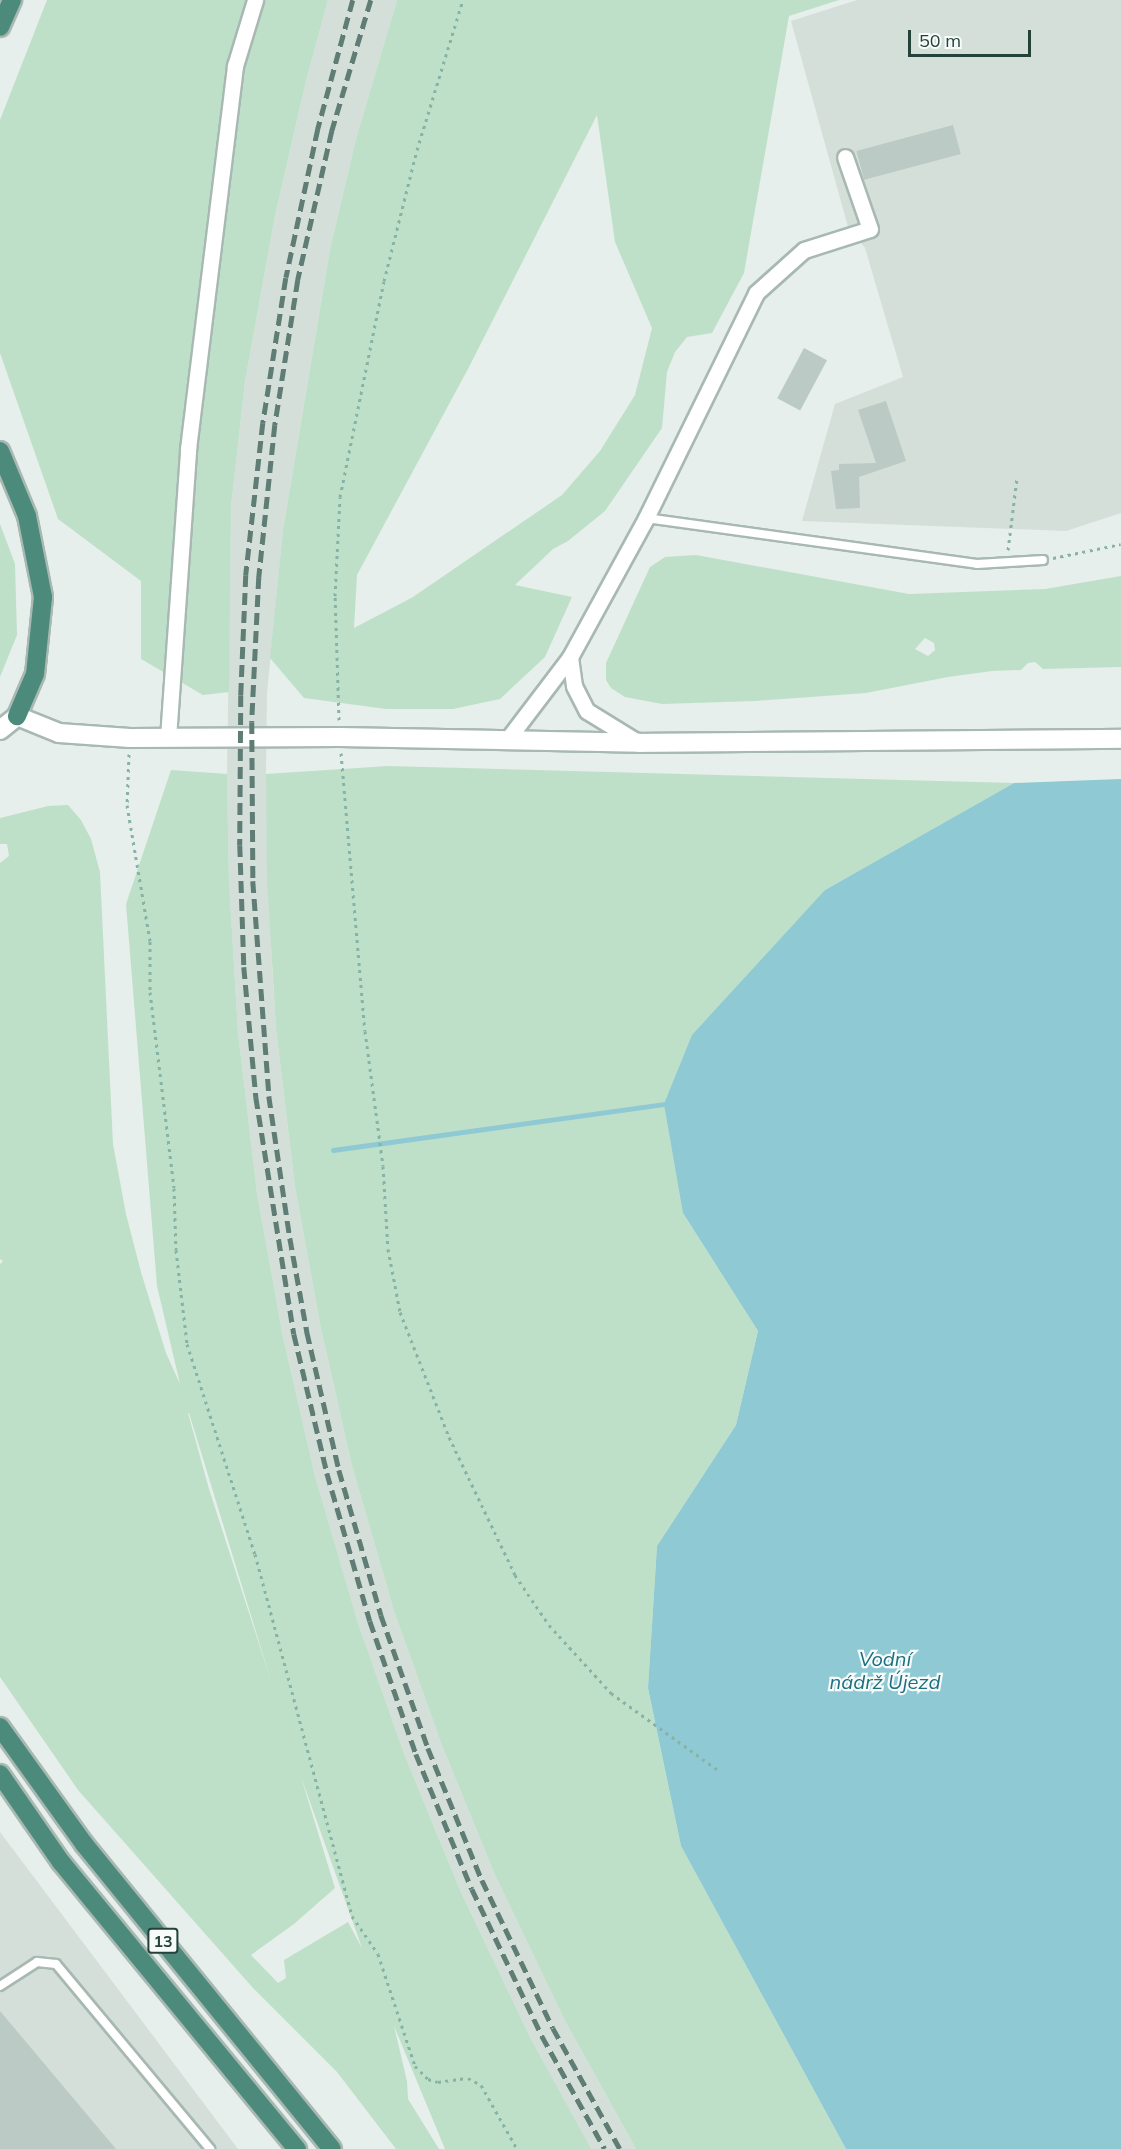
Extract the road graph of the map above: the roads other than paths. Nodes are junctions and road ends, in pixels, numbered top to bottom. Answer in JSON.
{"nodes":[{"id":1,"x":12,"y":0,"type":"edge"},
{"id":2,"x":255,"y":0,"type":"edge"},
{"id":3,"x":0,"y":27,"type":"edge"},
{"id":4,"x":845,"y":157,"type":"dead end"},
{"id":5,"x":0,"y":451,"type":"edge"},
{"id":6,"x":646,"y":518,"type":"junction"},
{"id":7,"x":1043,"y":560,"type":"road end"},
{"id":8,"x":570,"y":657,"type":"junction"},
{"id":9,"x":17,"y":716,"type":"junction"},
{"id":10,"x":0,"y":729,"type":"edge"},
{"id":11,"x":168,"y":738,"type":"junction"},
{"id":12,"x":1121,"y":739,"type":"edge"},
{"id":13,"x":507,"y":740,"type":"junction"},
{"id":14,"x":639,"y":742,"type":"junction"},
{"id":15,"x":0,"y":1727,"type":"edge"},
{"id":16,"x":0,"y":1774,"type":"edge"},
{"id":17,"x":0,"y":1986,"type":"edge"},
{"id":18,"x":210,"y":2149,"type":"edge"},
{"id":19,"x":297,"y":2149,"type":"edge"},
{"id":20,"x":332,"y":2149,"type":"edge"}],
"edges":[{"from":1,"to":3,"type":"highway"},
{"from":2,"to":11,"type":"street"},
{"from":4,"to":6,"type":"street"},
{"from":5,"to":9,"type":"highway"},
{"from":6,"to":7,"type":"lane"},
{"from":6,"to":8,"type":"street"},
{"from":8,"to":13,"type":"street"},
{"from":8,"to":14,"type":"street"},
{"from":9,"to":10,"type":"street"},
{"from":9,"to":11,"type":"street"},
{"from":11,"to":13,"type":"street"},
{"from":12,"to":14,"type":"street"},
{"from":13,"to":14,"type":"street"},
{"from":15,"to":20,"type":"highway","number":"13"},
{"from":16,"to":19,"type":"highway","number":"13"},
{"from":17,"to":18,"type":"lane"}]}
